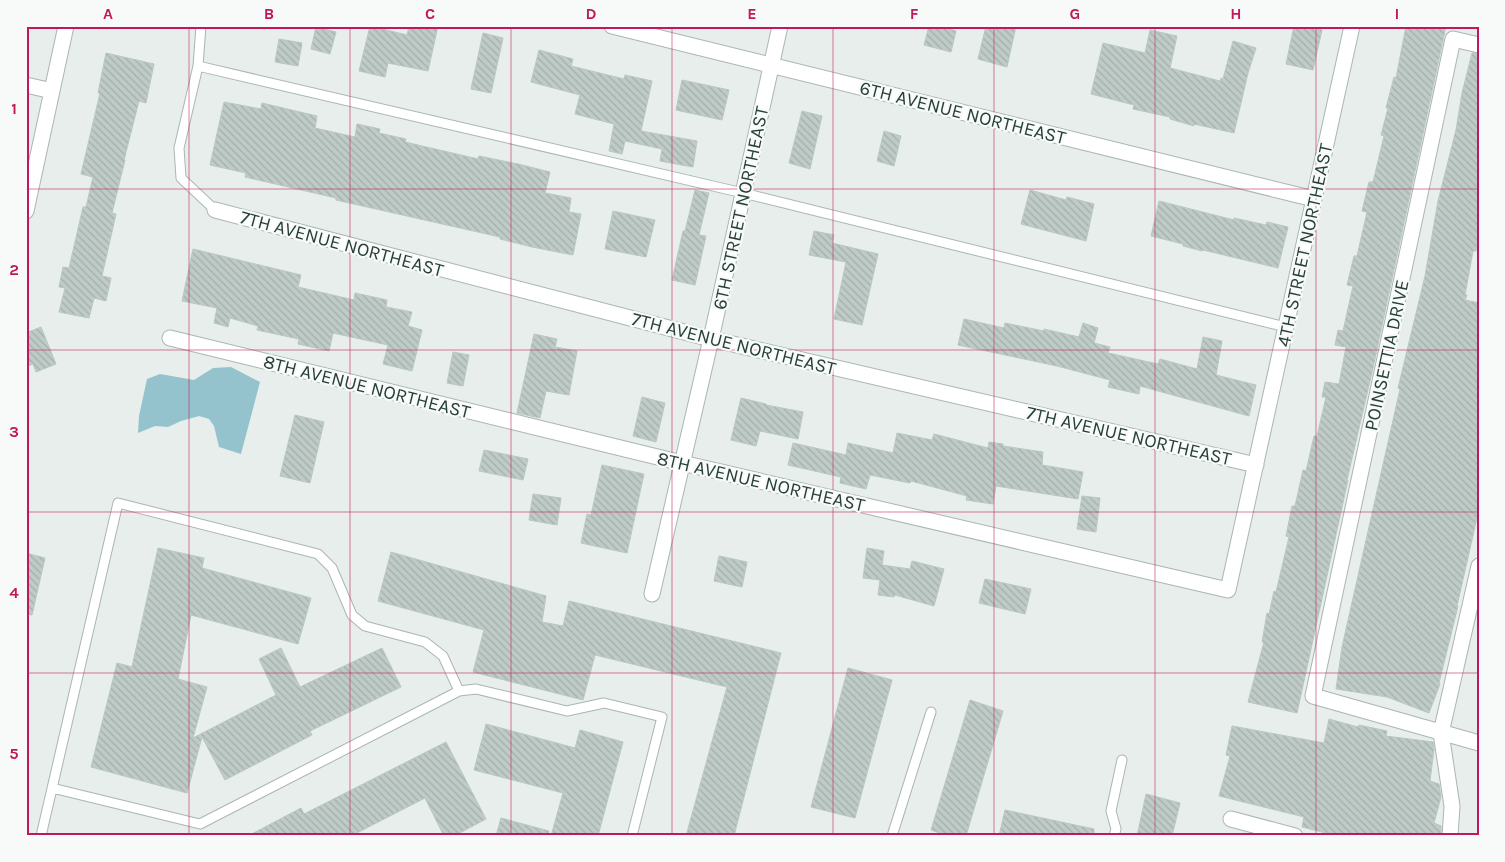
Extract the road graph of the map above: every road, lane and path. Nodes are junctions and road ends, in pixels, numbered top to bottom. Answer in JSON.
{"nodes":[{"id":1,"x":66,"y":26,"type":"edge"},
{"id":2,"x":201,"y":26,"type":"edge"},
{"id":3,"x":612,"y":26,"type":"edge"},
{"id":4,"x":780,"y":26,"type":"edge"},
{"id":5,"x":1352,"y":26,"type":"edge"},
{"id":6,"x":1479,"y":45,"type":"edge"},
{"id":7,"x":772,"y":64,"type":"junction"},
{"id":8,"x":198,"y":66,"type":"junction"},
{"id":9,"x":26,"y":85,"type":"edge"},
{"id":10,"x":52,"y":91,"type":"junction"},
{"id":11,"x":743,"y":193,"type":"junction"},
{"id":12,"x":1314,"y":199,"type":"junction"},
{"id":13,"x":215,"y":210,"type":"joint"},
{"id":14,"x":26,"y":211,"type":"edge"},
{"id":15,"x":1286,"y":327,"type":"junction"},
{"id":16,"x":170,"y":338,"type":"dead end"},
{"id":17,"x":711,"y":339,"type":"junction"},
{"id":18,"x":682,"y":463,"type":"junction"},
{"id":19,"x":1256,"y":465,"type":"junction"},
{"id":20,"x":1479,"y":566,"type":"edge"},
{"id":21,"x":652,"y":594,"type":"dead end"},
{"id":22,"x":459,"y":691,"type":"junction"},
{"id":23,"x":931,"y":712,"type":"dead end"},
{"id":24,"x":1441,"y":733,"type":"junction"},
{"id":25,"x":1479,"y":743,"type":"edge"},
{"id":26,"x":1122,"y":760,"type":"dead end"},
{"id":27,"x":52,"y":788,"type":"junction"},
{"id":28,"x":1231,"y":819,"type":"dead end"},
{"id":29,"x":41,"y":836,"type":"edge"},
{"id":30,"x":632,"y":836,"type":"edge"},
{"id":31,"x":892,"y":836,"type":"edge"},
{"id":32,"x":1114,"y":836,"type":"edge"},
{"id":33,"x":1295,"y":836,"type":"edge"},
{"id":34,"x":1450,"y":836,"type":"edge"}],
"edges":[{"from":1,"to":10,"type":"street"},
{"from":2,"to":8,"type":"lane"},
{"from":3,"to":7,"type":"street","name":"6TH AVENUE NORTHEAST"},
{"from":4,"to":7,"type":"street","name":"6TH STREET NORTHEAST"},
{"from":5,"to":12,"type":"street","name":"4TH STREET NORTHEAST"},
{"from":6,"to":24,"type":"street","name":"POINSETTIA DRIVE"},
{"from":7,"to":11,"type":"street","name":"6TH STREET NORTHEAST"},
{"from":7,"to":12,"type":"street","name":"6TH AVENUE NORTHEAST"},
{"from":8,"to":11,"type":"lane"},
{"from":8,"to":13,"type":"lane"},
{"from":9,"to":10,"type":"street"},
{"from":10,"to":14,"type":"street"},
{"from":11,"to":15,"type":"lane"},
{"from":11,"to":17,"type":"street","name":"6TH STREET NORTHEAST"},
{"from":12,"to":15,"type":"street","name":"4TH STREET NORTHEAST"},
{"from":13,"to":17,"type":"street","name":"7TH AVENUE NORTHEAST"},
{"from":15,"to":19,"type":"street","name":"4TH STREET NORTHEAST"},
{"from":16,"to":18,"type":"street","name":"8TH AVENUE NORTHEAST"},
{"from":17,"to":18,"type":"street","name":"6TH STREET NORTHEAST"},
{"from":17,"to":19,"type":"street","name":"7TH AVENUE NORTHEAST"},
{"from":18,"to":19,"type":"street","name":"8TH AVENUE NORTHEAST"},
{"from":18,"to":21,"type":"street","name":"6TH STREET NORTHEAST"},
{"from":20,"to":24,"type":"street"},
{"from":22,"to":27,"type":"lane"},
{"from":22,"to":27,"type":"lane"},
{"from":22,"to":30,"type":"lane"},
{"from":23,"to":31,"type":"lane"},
{"from":24,"to":25,"type":"street"},
{"from":24,"to":34,"type":"street"},
{"from":26,"to":32,"type":"lane"},
{"from":27,"to":29,"type":"lane"},
{"from":28,"to":33,"type":"street"}]}
